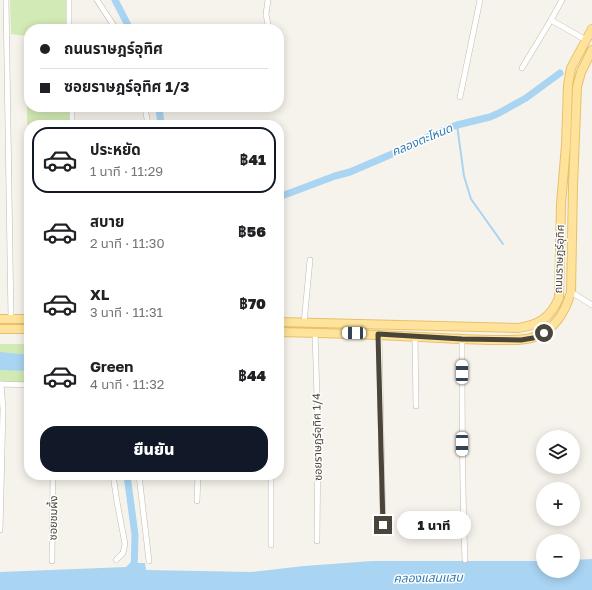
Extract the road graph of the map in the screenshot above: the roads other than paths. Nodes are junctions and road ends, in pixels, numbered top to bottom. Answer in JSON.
{"nodes":[{"id":1,"x":6,"y":0,"type":"edge"},
{"id":2,"x":70,"y":0,"type":"edge"},
{"id":3,"x":97,"y":0,"type":"edge"},
{"id":4,"x":268,"y":0,"type":"edge"},
{"id":5,"x":480,"y":0,"type":"edge"},
{"id":6,"x":562,"y":0,"type":"edge"},
{"id":7,"x":551,"y":20,"type":"junction"},
{"id":8,"x":69,"y":24,"type":"edge"},
{"id":9,"x":113,"y":24,"type":"edge"},
{"id":10,"x":268,"y":24,"type":"edge"},
{"id":11,"x":592,"y":29,"type":"edge"},
{"id":12,"x":586,"y":40,"type":"junction"},
{"id":13,"x":592,"y":50,"type":"edge"},
{"id":14,"x":522,"y":68,"type":"dead end"},
{"id":15,"x":460,"y":97,"type":"dead end"},
{"id":16,"x":310,"y":260,"type":"dead end"},
{"id":17,"x":571,"y":292,"type":"junction"},
{"id":18,"x":592,"y":305,"type":"edge"},
{"id":19,"x":0,"y":319,"type":"edge"},
{"id":20,"x":11,"y":319,"type":"junction"},
{"id":21,"x":24,"y":319,"type":"edge"},
{"id":22,"x":284,"y":322,"type":"edge"},
{"id":23,"x":304,"y":323,"type":"junction"},
{"id":24,"x":0,"y":328,"type":"edge"},
{"id":25,"x":24,"y":329,"type":"edge"},
{"id":26,"x":284,"y":332,"type":"edge"},
{"id":27,"x":315,"y":332,"type":"junction"},
{"id":28,"x":378,"y":334,"type":"junction"},
{"id":29,"x":415,"y":336,"type":"junction"},
{"id":30,"x":462,"y":339,"type":"junction"},
{"id":31,"x":1,"y":384,"type":"edge"},
{"id":32,"x":24,"y":385,"type":"edge"},
{"id":33,"x":416,"y":406,"type":"dead end"},
{"id":34,"x":53,"y":480,"type":"edge"},
{"id":35,"x":114,"y":480,"type":"edge"},
{"id":36,"x":140,"y":480,"type":"edge"},
{"id":37,"x":198,"y":480,"type":"edge"},
{"id":38,"x":271,"y":480,"type":"edge"},
{"id":39,"x":197,"y":501,"type":"dead end"},
{"id":40,"x":383,"y":525,"type":"dead end"},
{"id":41,"x":0,"y":530,"type":"edge"},
{"id":42,"x":317,"y":541,"type":"dead end"},
{"id":43,"x":271,"y":545,"type":"dead end"},
{"id":44,"x":116,"y":560,"type":"dead end"},
{"id":45,"x":465,"y":560,"type":"dead end"},
{"id":46,"x":52,"y":561,"type":"dead end"},
{"id":47,"x":149,"y":561,"type":"dead end"}],
"edges":[{"from":1,"to":20,"type":"street"},
{"from":2,"to":8,"type":"street"},
{"from":3,"to":9,"type":"street"},
{"from":4,"to":10,"type":"street"},
{"from":5,"to":15,"type":"street"},
{"from":6,"to":7,"type":"street"},
{"from":7,"to":12,"type":"street"},
{"from":7,"to":14,"type":"street"},
{"from":11,"to":12,"type":"main road","name":"ถนนราษฎร์อุทิศ"},
{"from":12,"to":23,"type":"main road","name":"ถนนราษฎร์อุทิศ"},
{"from":13,"to":17,"type":"main road","name":"ถนนราษฎร์อุทิศ"},
{"from":16,"to":23,"type":"street"},
{"from":17,"to":18,"type":"street"},
{"from":17,"to":30,"type":"main road","name":"ถนนราษฎร์อุทิศ"},
{"from":19,"to":20,"type":"main road"},
{"from":20,"to":21,"type":"main road"},
{"from":22,"to":23,"type":"main road","name":"ถนนราษฎร์อุทิศ"},
{"from":24,"to":25,"type":"main road"},
{"from":26,"to":27,"type":"main road","name":"ถนนราษฎร์อุทิศ"},
{"from":27,"to":28,"type":"main road","name":"ถนนราษฎร์อุทิศ"},
{"from":27,"to":42,"type":"street","name":"ซอยราษฎร์อุทิศ 1/4"},
{"from":28,"to":29,"type":"main road","name":"ถนนราษฎร์อุทิศ"},
{"from":28,"to":40,"type":"street"},
{"from":29,"to":30,"type":"main road","name":"ถนนราษฎร์อุทิศ"},
{"from":29,"to":33,"type":"street"},
{"from":30,"to":45,"type":"street"},
{"from":31,"to":32,"type":"street"},
{"from":31,"to":41,"type":"street"},
{"from":34,"to":46,"type":"street","name":"ซอยชมผึ้ง"},
{"from":35,"to":44,"type":"street"},
{"from":36,"to":47,"type":"street"},
{"from":37,"to":39,"type":"street"},
{"from":38,"to":43,"type":"street"}]}
